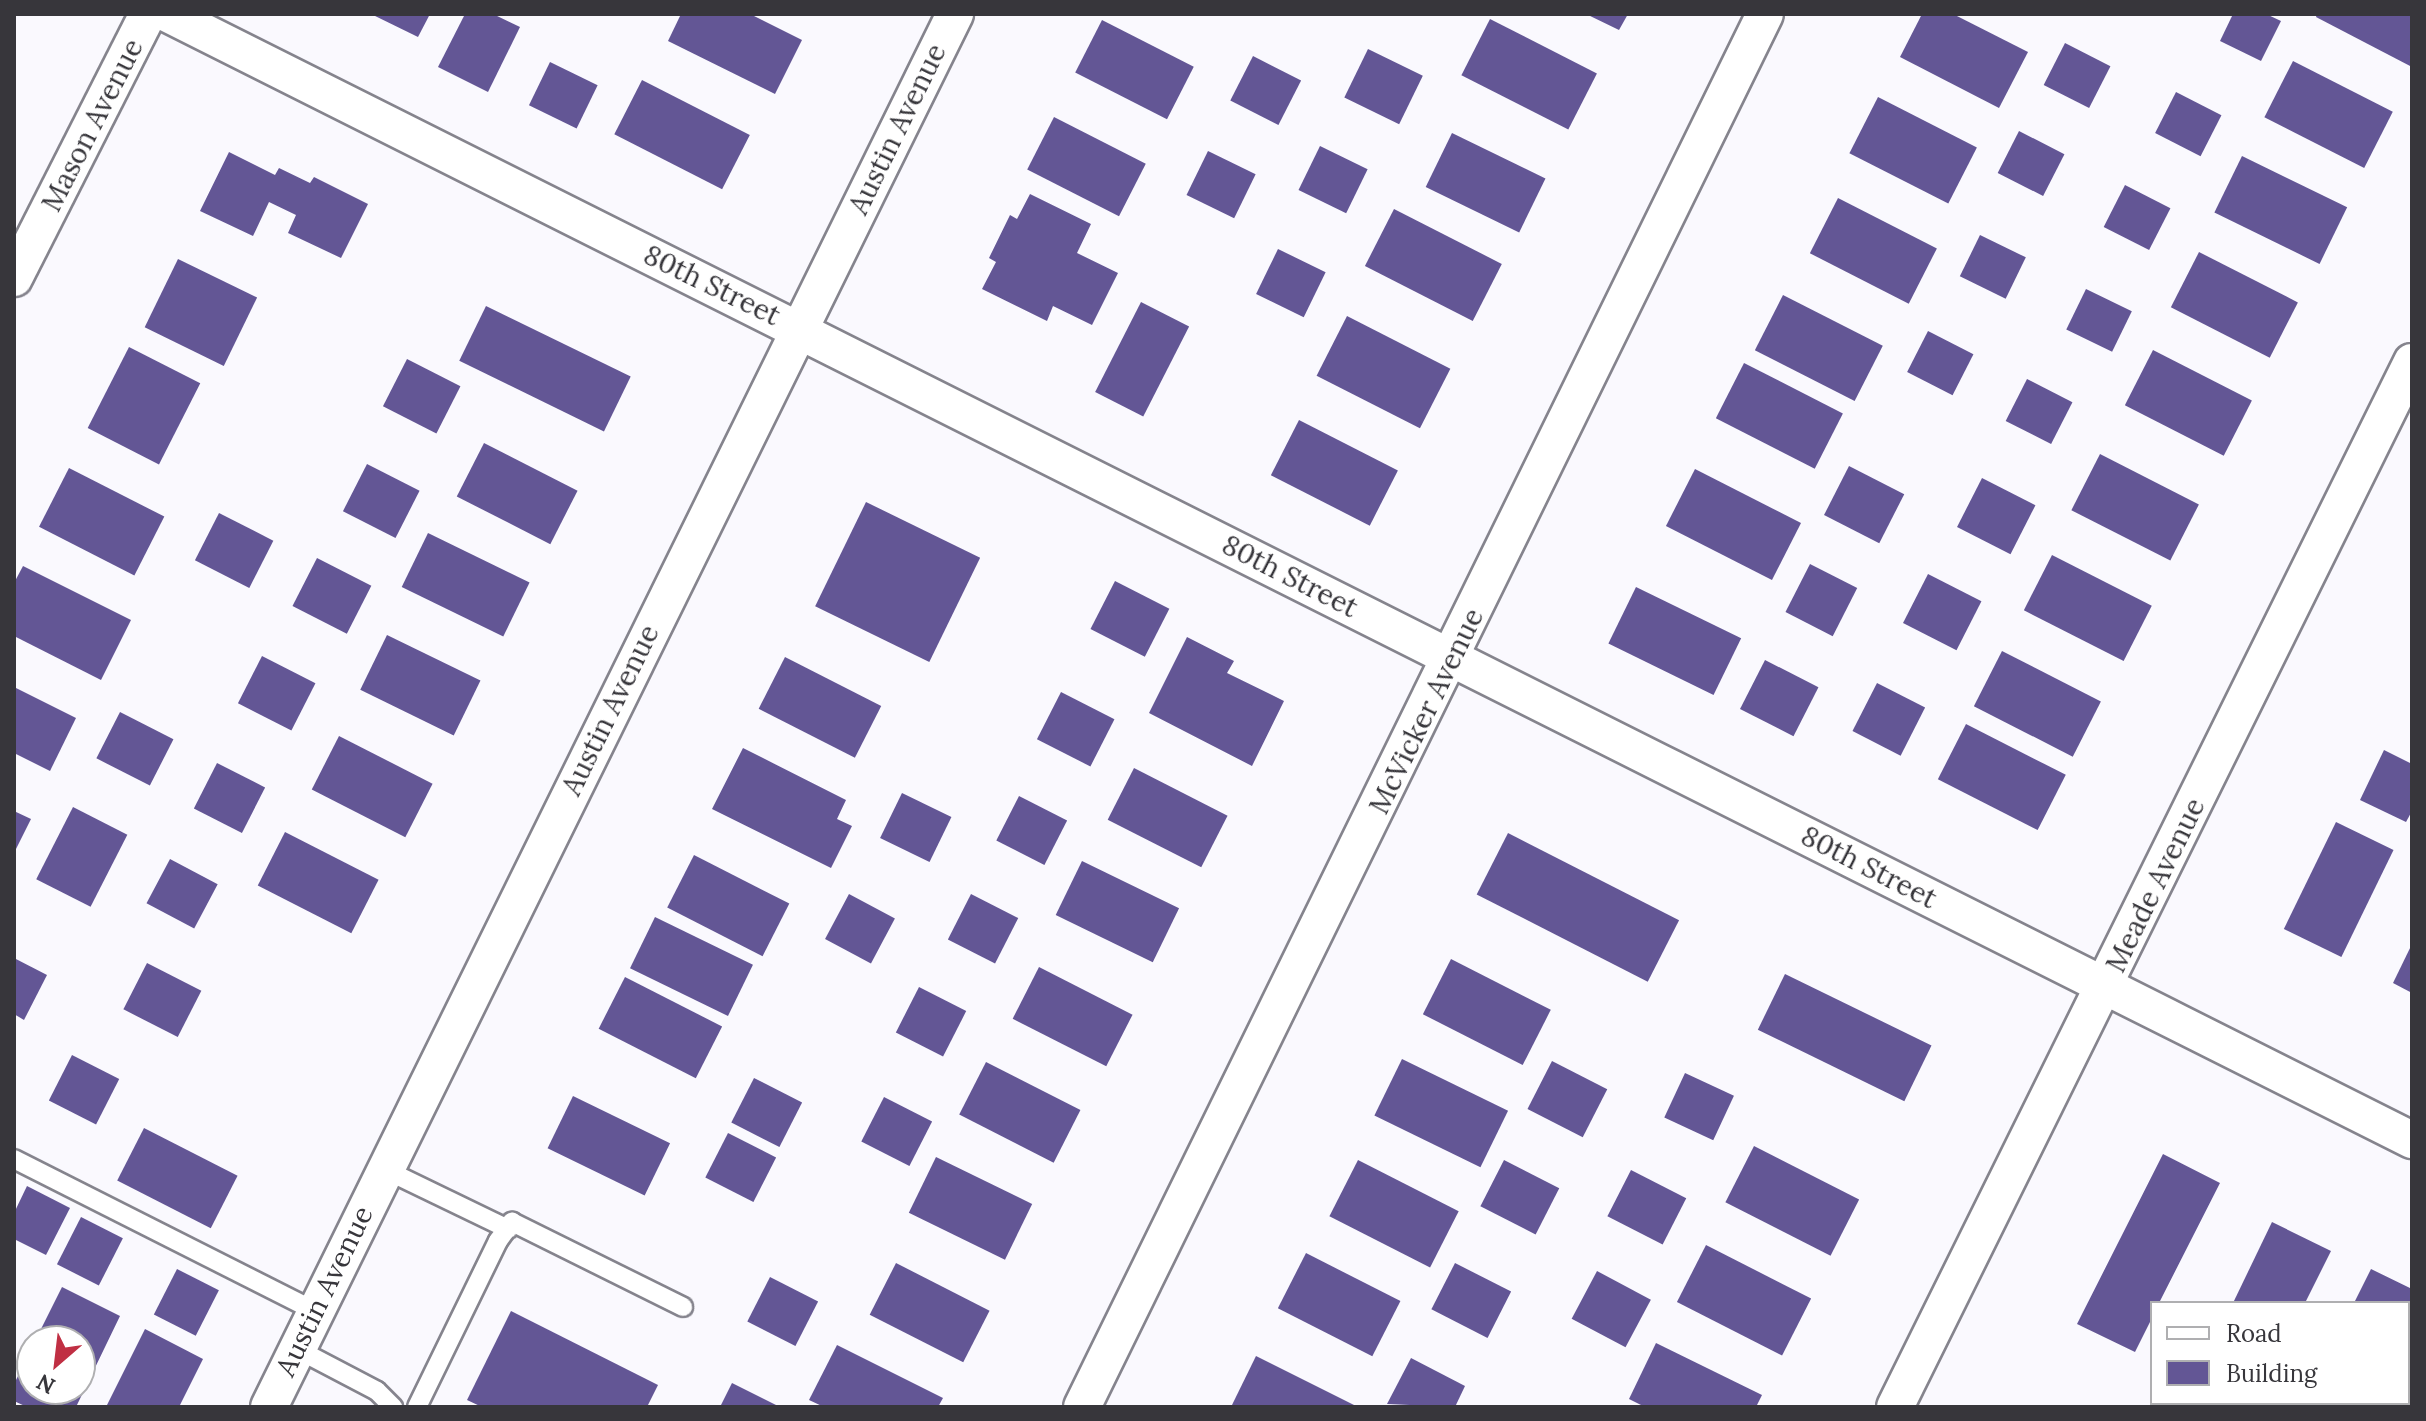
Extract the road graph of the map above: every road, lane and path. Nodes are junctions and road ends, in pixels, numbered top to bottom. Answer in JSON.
{"nodes":[{"id":1,"x":148,"y":14,"type":"edge"},
{"id":2,"x":168,"y":14,"type":"edge"},
{"id":3,"x":955,"y":14,"type":"edge"},
{"id":4,"x":1765,"y":14,"type":"edge"},
{"id":5,"x":14,"y":278,"type":"edge"},
{"id":6,"x":798,"y":328,"type":"junction"},
{"id":7,"x":2412,"y":362,"type":"edge"},
{"id":8,"x":1452,"y":658,"type":"junction"},
{"id":9,"x":2105,"y":987,"type":"junction"},
{"id":10,"x":2412,"y":1140,"type":"edge"},
{"id":11,"x":14,"y":1159,"type":"edge"},
{"id":12,"x":384,"y":1169,"type":"junction"},
{"id":13,"x":508,"y":1229,"type":"junction"},
{"id":14,"x":683,"y":1307,"type":"dead end"},
{"id":15,"x":315,"y":1311,"type":"junction"},
{"id":16,"x":297,"y":1349,"type":"junction"},
{"id":17,"x":269,"y":1407,"type":"edge"},
{"id":18,"x":393,"y":1407,"type":"edge"},
{"id":19,"x":417,"y":1407,"type":"edge"},
{"id":20,"x":1082,"y":1407,"type":"edge"},
{"id":21,"x":1895,"y":1407,"type":"edge"}],
"edges":[{"from":1,"to":5,"type":"street","name":"Mason Avenue"},
{"from":2,"to":6,"type":"street","name":"80th Street"},
{"from":3,"to":6,"type":"street","name":"Austin Avenue"},
{"from":4,"to":8,"type":"street","name":"McVicker Avenue"},
{"from":6,"to":8,"type":"street","name":"80th Street"},
{"from":6,"to":12,"type":"street","name":"Austin Avenue"},
{"from":7,"to":9,"type":"street","name":"Meade Avenue"},
{"from":8,"to":9,"type":"street","name":"80th Street"},
{"from":8,"to":20,"type":"street","name":"McVicker Avenue"},
{"from":9,"to":10,"type":"street","name":"80th Street"},
{"from":9,"to":21,"type":"street","name":"Meade Avenue"},
{"from":11,"to":15,"type":"lane"},
{"from":12,"to":13,"type":"lane"},
{"from":12,"to":15,"type":"street","name":"Austin Avenue"},
{"from":13,"to":14,"type":"lane"},
{"from":13,"to":19,"type":"lane"},
{"from":15,"to":16,"type":"street","name":"Austin Avenue"},
{"from":16,"to":17,"type":"street","name":"Austin Avenue"},
{"from":16,"to":18,"type":"lane"}]}
